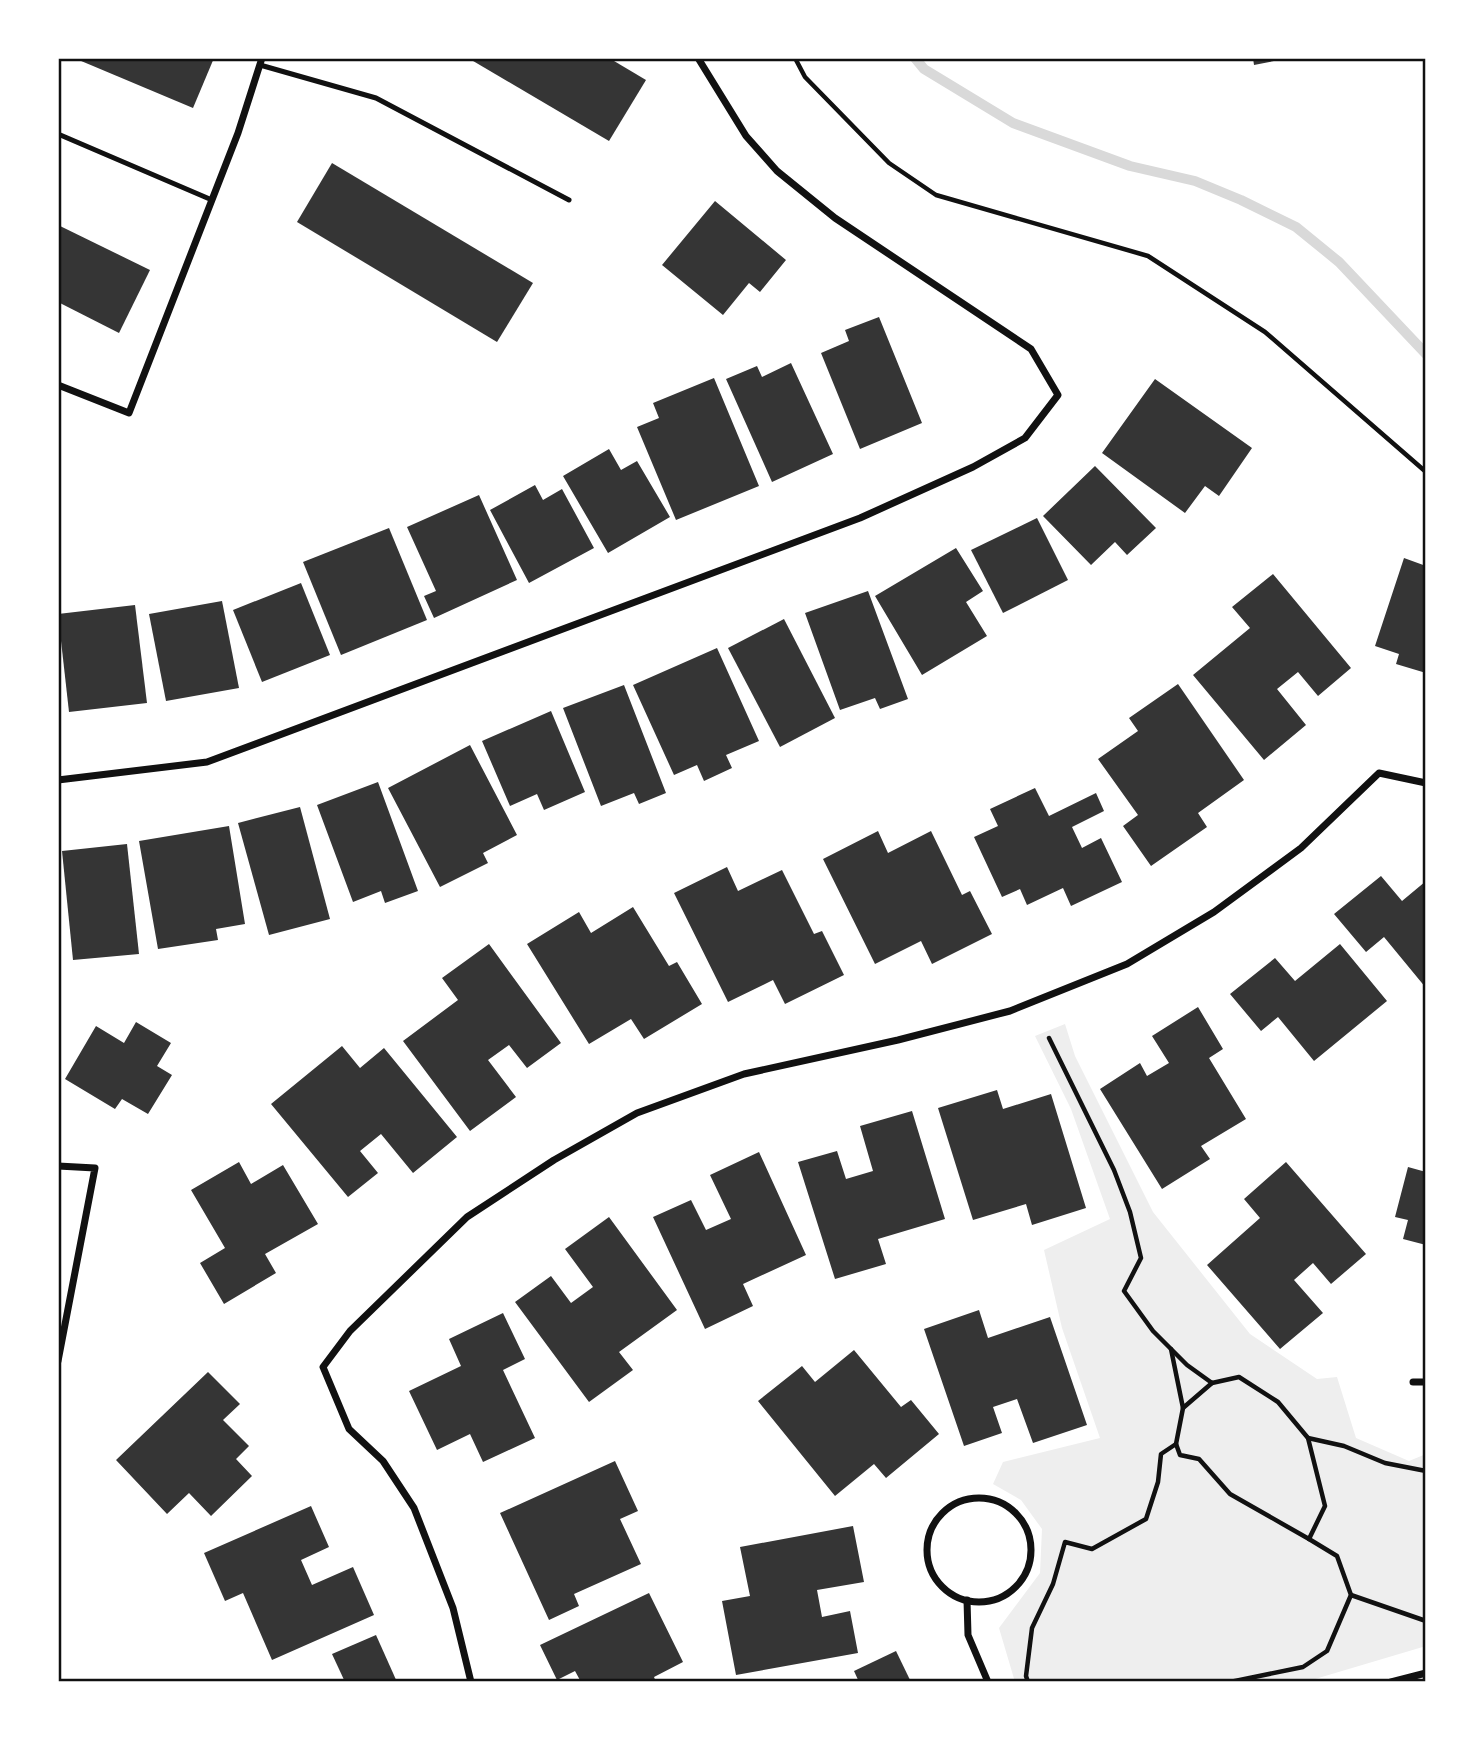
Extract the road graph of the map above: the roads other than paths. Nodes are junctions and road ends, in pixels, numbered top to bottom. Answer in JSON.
{"nodes":[{"id":1,"x":698,"y":58,"type":"edge"},
{"id":2,"x":261,"y":61,"type":"edge"},
{"id":3,"x":58,"y":134,"type":"edge"},
{"id":4,"x":212,"y":200,"type":"junction"},
{"id":5,"x":569,"y":200,"type":"dead end"},
{"id":6,"x":58,"y":385,"type":"edge"},
{"id":7,"x":58,"y":780,"type":"edge"},
{"id":8,"x":1426,"y":783,"type":"edge"},
{"id":9,"x":58,"y":1166,"type":"edge"},
{"id":10,"x":58,"y":1362,"type":"edge"},
{"id":11,"x":1413,"y":1382,"type":"dead end"},
{"id":12,"x":1426,"y":1382,"type":"edge"},
{"id":13,"x":967,"y":1600,"type":"junction"},
{"id":14,"x":1426,"y":1673,"type":"edge"},
{"id":15,"x":471,"y":1682,"type":"edge"},
{"id":16,"x":988,"y":1682,"type":"edge"},
{"id":17,"x":1391,"y":1682,"type":"edge"}],
"edges":[{"from":1,"to":7,"type":"street"},
{"from":2,"to":4,"type":"street"},
{"from":2,"to":5,"type":"lane"},
{"from":3,"to":4,"type":"lane"},
{"from":4,"to":6,"type":"street"},
{"from":8,"to":15,"type":"street"},
{"from":9,"to":10,"type":"street"},
{"from":11,"to":12,"type":"street"},
{"from":13,"to":13,"type":"street"},
{"from":13,"to":16,"type":"street"},
{"from":14,"to":17,"type":"street"}]}
